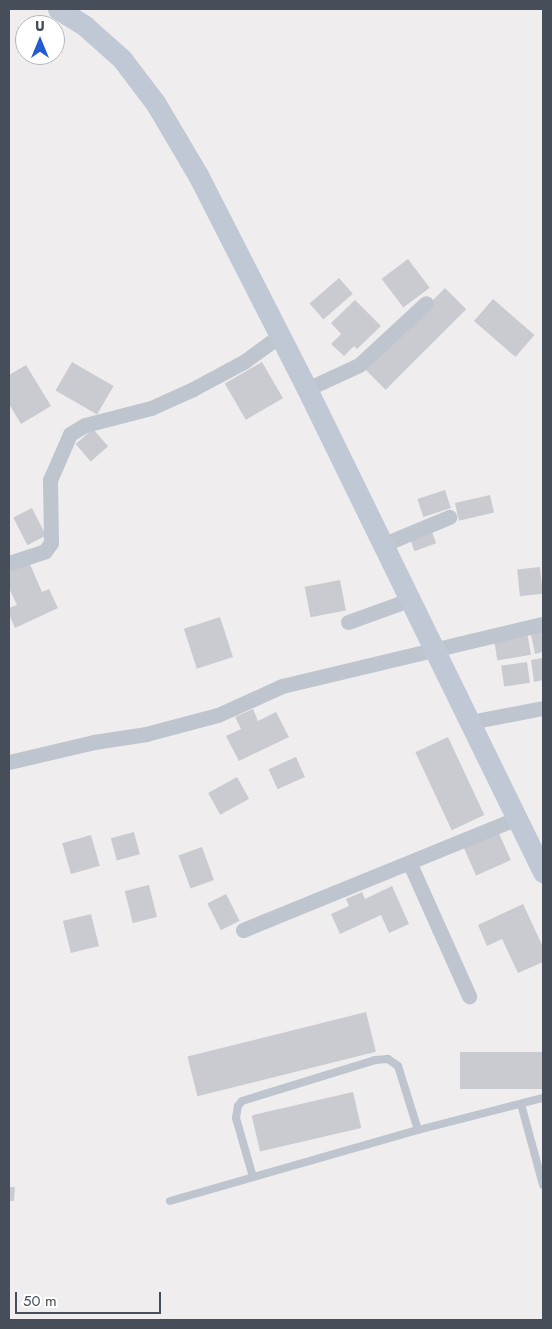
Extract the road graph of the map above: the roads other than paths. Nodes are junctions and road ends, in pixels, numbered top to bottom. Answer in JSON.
{"nodes":[{"id":1,"x":58,"y":9,"type":"edge"},
{"id":2,"x":426,"y":302,"type":"dead end"},
{"id":3,"x":279,"y":336,"type":"junction"},
{"id":4,"x":307,"y":389,"type":"junction"},
{"id":5,"x":449,"y":518,"type":"dead end"},
{"id":6,"x":382,"y":545,"type":"junction"},
{"id":7,"x":9,"y":563,"type":"edge"},
{"id":8,"x":409,"y":600,"type":"junction"},
{"id":9,"x":348,"y":622,"type":"dead end"},
{"id":10,"x":543,"y":624,"type":"edge"},
{"id":11,"x":432,"y":650,"type":"junction"},
{"id":12,"x":543,"y":708,"type":"edge"},
{"id":13,"x":470,"y":722,"type":"junction"},
{"id":14,"x":9,"y":762,"type":"edge"},
{"id":15,"x":517,"y":818,"type":"junction"},
{"id":16,"x":410,"y":864,"type":"junction"},
{"id":17,"x":543,"y":872,"type":"edge"},
{"id":18,"x":244,"y":930,"type":"dead end"},
{"id":19,"x":469,"y":996,"type":"dead end"},
{"id":20,"x":543,"y":1098,"type":"edge"},
{"id":21,"x":521,"y":1104,"type":"junction"},
{"id":22,"x":418,"y":1130,"type":"junction"},
{"id":23,"x":253,"y":1177,"type":"junction"},
{"id":24,"x":543,"y":1185,"type":"edge"},
{"id":25,"x":170,"y":1201,"type":"dead end"}],
"edges":[{"from":1,"to":3,"type":"street"},
{"from":2,"to":4,"type":"street"},
{"from":3,"to":4,"type":"street"},
{"from":3,"to":7,"type":"street"},
{"from":4,"to":6,"type":"street"},
{"from":5,"to":6,"type":"street"},
{"from":6,"to":8,"type":"street"},
{"from":8,"to":9,"type":"street"},
{"from":8,"to":11,"type":"street"},
{"from":10,"to":11,"type":"street"},
{"from":11,"to":13,"type":"street"},
{"from":11,"to":14,"type":"street"},
{"from":12,"to":13,"type":"street"},
{"from":13,"to":15,"type":"street"},
{"from":15,"to":16,"type":"street"},
{"from":15,"to":17,"type":"street"},
{"from":16,"to":18,"type":"street"},
{"from":16,"to":19,"type":"street"},
{"from":20,"to":21,"type":"lane"},
{"from":21,"to":22,"type":"lane"},
{"from":21,"to":24,"type":"lane"},
{"from":22,"to":23,"type":"lane"},
{"from":22,"to":23,"type":"lane"},
{"from":23,"to":25,"type":"lane"}]}
